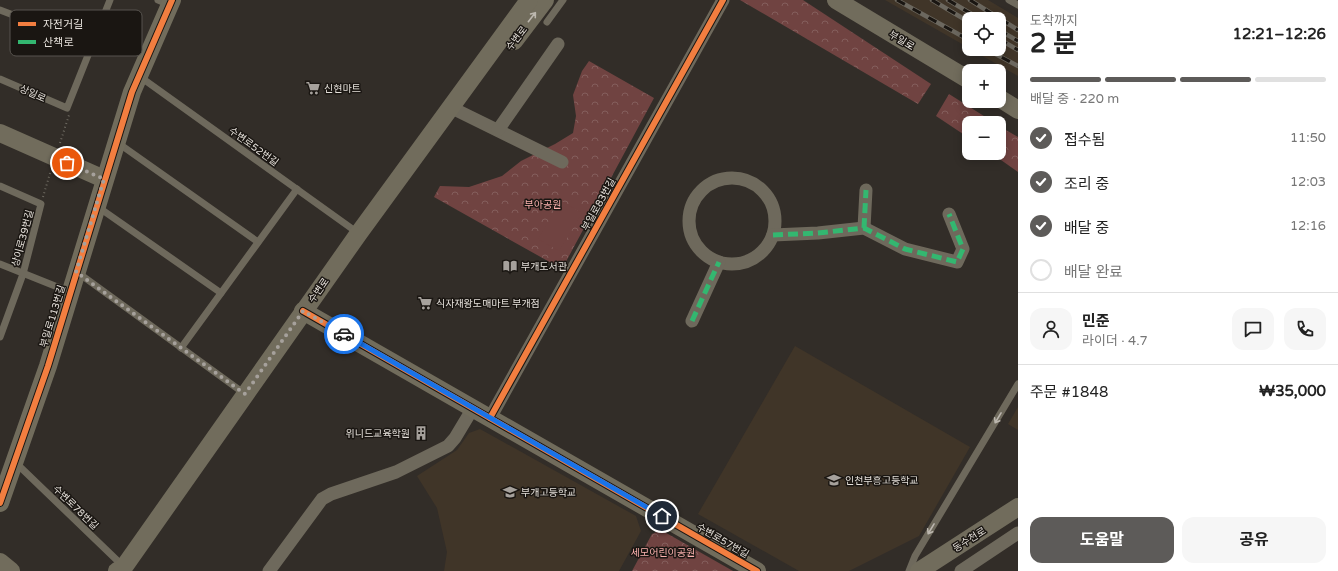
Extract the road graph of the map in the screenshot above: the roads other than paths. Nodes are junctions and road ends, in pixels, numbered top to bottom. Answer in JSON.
{"nodes":[{"id":1,"x":110,"y":0,"type":"edge"},
{"id":2,"x":521,"y":0,"type":"edge"},
{"id":3,"x":529,"y":0,"type":"edge"},
{"id":4,"x":545,"y":0,"type":"edge"},
{"id":5,"x":563,"y":0,"type":"edge"},
{"id":6,"x":723,"y":0,"type":"edge"},
{"id":7,"x":836,"y":0,"type":"edge"},
{"id":8,"x":1009,"y":0,"type":"edge"},
{"id":9,"x":166,"y":2,"type":"edge"},
{"id":10,"x":1018,"y":5,"type":"edge"},
{"id":11,"x":0,"y":10,"type":"edge"},
{"id":12,"x":106,"y":10,"type":"edge"},
{"id":13,"x":10,"y":14,"type":"edge"},
{"id":14,"x":546,"y":22,"type":"dead end"},
{"id":15,"x":558,"y":44,"type":"dead end"},
{"id":16,"x":88,"y":56,"type":"edge"},
{"id":17,"x":139,"y":76,"type":"junction"},
{"id":18,"x":962,"y":76,"type":"edge"},
{"id":19,"x":0,"y":79,"type":"edge"},
{"id":20,"x":455,"y":101,"type":"junction"},
{"id":21,"x":1006,"y":102,"type":"edge"},
{"id":22,"x":1018,"y":110,"type":"edge"},
{"id":23,"x":498,"y":130,"type":"junction"},
{"id":24,"x":0,"y":133,"type":"edge"},
{"id":25,"x":116,"y":141,"type":"junction"},
{"id":26,"x":562,"y":162,"type":"dead end"},
{"id":27,"x":104,"y":179,"type":"junction"},
{"id":28,"x":0,"y":186,"type":"edge"},
{"id":29,"x":296,"y":189,"type":"junction"},
{"id":30,"x":866,"y":190,"type":"dead end"},
{"id":31,"x":96,"y":206,"type":"junction"},
{"id":32,"x":949,"y":214,"type":"dead end"},
{"id":33,"x":864,"y":228,"type":"junction"},
{"id":34,"x":359,"y":233,"type":"junction"},
{"id":35,"x":773,"y":235,"type":"junction"},
{"id":36,"x":258,"y":242,"type":"junction"},
{"id":37,"x":719,"y":262,"type":"junction"},
{"id":38,"x":0,"y":264,"type":"edge"},
{"id":39,"x":76,"y":272,"type":"junction"},
{"id":40,"x":22,"y":274,"type":"junction"},
{"id":41,"x":70,"y":292,"type":"junction"},
{"id":42,"x":221,"y":293,"type":"junction"},
{"id":43,"x":303,"y":311,"type":"junction"},
{"id":44,"x":692,"y":321,"type":"dead end"},
{"id":45,"x":0,"y":337,"type":"edge"},
{"id":46,"x":181,"y":348,"type":"junction"},
{"id":47,"x":1018,"y":384,"type":"edge"},
{"id":48,"x":245,"y":394,"type":"junction"},
{"id":49,"x":473,"y":408,"type":"junction"},
{"id":50,"x":490,"y":418,"type":"junction"},
{"id":51,"x":14,"y":462,"type":"junction"},
{"id":52,"x":2,"y":491,"type":"edge"},
{"id":53,"x":1018,"y":508,"type":"edge"},
{"id":54,"x":1018,"y":533,"type":"edge"},
{"id":55,"x":0,"y":562,"type":"edge"},
{"id":56,"x":124,"y":570,"type":"edge"},
{"id":57,"x":11,"y":571,"type":"edge"},
{"id":58,"x":269,"y":571,"type":"edge"},
{"id":59,"x":757,"y":571,"type":"edge"},
{"id":60,"x":909,"y":571,"type":"edge"},
{"id":61,"x":919,"y":571,"type":"edge"},
{"id":62,"x":961,"y":571,"type":"edge"}],
"edges":[{"from":1,"to":12,"type":"lane"},
{"from":2,"to":20,"type":"street","name":"수변로"},
{"from":3,"to":20,"type":"street","name":"수변로"},
{"from":20,"to":4,"type":"street","name":"수변로","one_way":true},
{"from":5,"to":14,"type":"lane"},
{"from":6,"to":50,"type":"street","name":"부일로83번길"},
{"from":7,"to":18,"type":"street","name":"부일로"},
{"from":8,"to":10,"type":"lane"},
{"from":9,"to":17,"type":"street","name":"부일로113번길"},
{"from":11,"to":13,"type":"lane"},
{"from":15,"to":23,"type":"street"},
{"from":16,"to":19,"type":"lane","name":"상일로"},
{"from":17,"to":25,"type":"street","name":"부일로113번길"},
{"from":17,"to":29,"type":"lane","name":"수변로52번길"},
{"from":20,"to":23,"type":"street"},
{"from":20,"to":34,"type":"street","name":"수변로"},
{"from":21,"to":22,"type":"street"},
{"from":23,"to":26,"type":"street"},
{"from":24,"to":27,"type":"street"},
{"from":25,"to":27,"type":"street","name":"부일로113번길"},
{"from":25,"to":36,"type":"lane"},
{"from":27,"to":31,"type":"street","name":"부일로113번길"},
{"from":28,"to":40,"type":"lane","name":"상이로39번길"},
{"from":29,"to":34,"type":"lane","name":"수변로52번길"},
{"from":29,"to":36,"type":"lane"},
{"from":30,"to":33,"type":"street"},
{"from":31,"to":39,"type":"street","name":"부일로113번길"},
{"from":31,"to":42,"type":"lane"},
{"from":32,"to":33,"type":"street"},
{"from":33,"to":35,"type":"street"},
{"from":34,"to":43,"type":"street","name":"수변로"},
{"from":35,"to":37,"type":"street"},
{"from":35,"to":37,"type":"street"},
{"from":36,"to":42,"type":"lane"},
{"from":37,"to":44,"type":"street"},
{"from":38,"to":40,"type":"lane","name":"상이로39번길"},
{"from":39,"to":41,"type":"street","name":"부일로113번길"},
{"from":39,"to":46,"type":"lane"},
{"from":40,"to":41,"type":"lane","name":"상이로39번길"},
{"from":40,"to":45,"type":"lane","name":"상이로39번길"},
{"from":41,"to":51,"type":"street","name":"부일로113번길"},
{"from":42,"to":46,"type":"lane"},
{"from":43,"to":48,"type":"street","name":"수변로"},
{"from":43,"to":49,"type":"street","name":"수변로57번길"},
{"from":46,"to":48,"type":"lane"},
{"from":47,"to":60,"type":"lane","one_way":true},
{"from":48,"to":56,"type":"street","name":"수변로"},
{"from":49,"to":50,"type":"street","name":"수변로57번길"},
{"from":49,"to":58,"type":"street"},
{"from":50,"to":59,"type":"street","name":"수변로57번길"},
{"from":51,"to":52,"type":"street","name":"부일로113번길"},
{"from":51,"to":56,"type":"lane","name":"수변로78번길"},
{"from":53,"to":61,"type":"street","name":"동수천로"},
{"from":54,"to":62,"type":"street"},
{"from":55,"to":57,"type":"street"}]}
